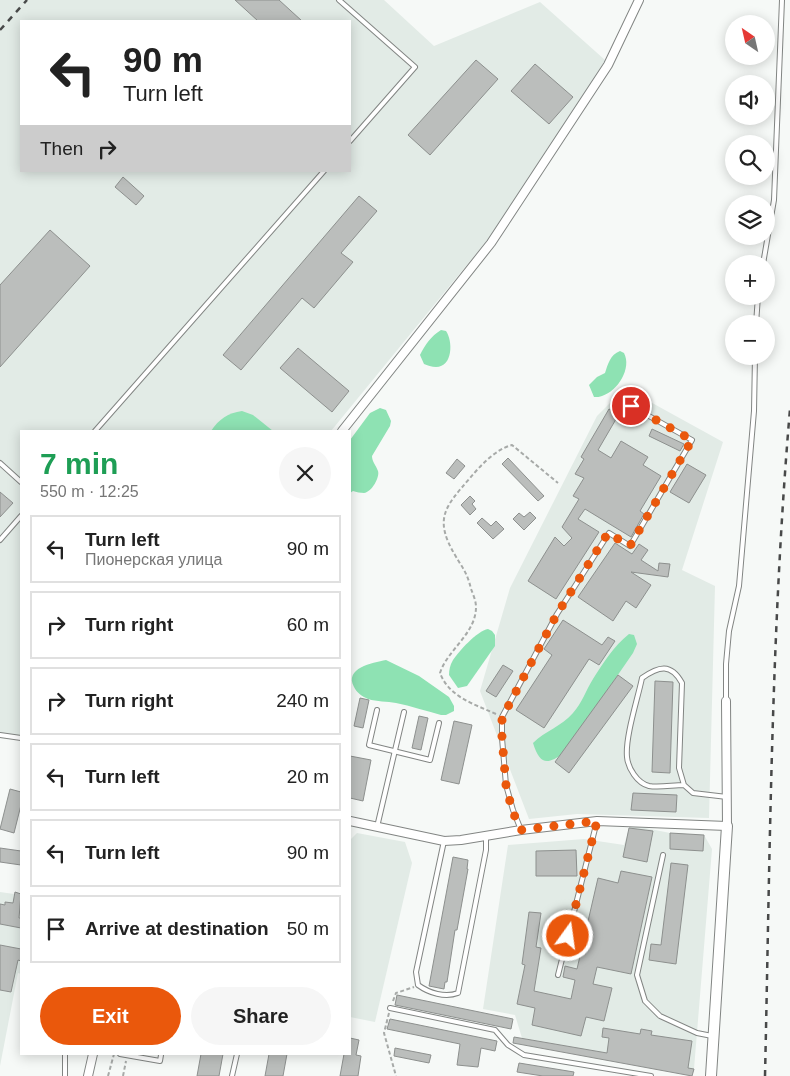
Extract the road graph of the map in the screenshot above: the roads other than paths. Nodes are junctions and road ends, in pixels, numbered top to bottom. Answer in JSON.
{"nodes":[{"id":1,"x":339,"y":0,"type":"edge"},
{"id":2,"x":639,"y":0,"type":"edge"},
{"id":3,"x":782,"y":0,"type":"edge"},
{"id":4,"x":351,"y":141,"type":"edge"},
{"id":5,"x":323,"y":172,"type":"edge"},
{"id":6,"x":765,"y":255,"type":"edge"},
{"id":7,"x":755,"y":365,"type":"edge"},
{"id":8,"x":631,"y":406,"type":"dead end"},
{"id":9,"x":96,"y":430,"type":"edge"},
{"id":10,"x":343,"y":430,"type":"edge"},
{"id":11,"x":0,"y":463,"type":"edge"},
{"id":12,"x":20,"y":481,"type":"edge"},
{"id":13,"x":20,"y":517,"type":"edge"},
{"id":14,"x":0,"y":540,"type":"edge"},
{"id":15,"x":726,"y":701,"type":"joint"},
{"id":16,"x":377,"y":710,"type":"dead end"},
{"id":17,"x":404,"y":712,"type":"dead end"},
{"id":18,"x":439,"y":723,"type":"dead end"},
{"id":19,"x":0,"y":735,"type":"edge"},
{"id":20,"x":20,"y":738,"type":"edge"},
{"id":21,"x":394,"y":751,"type":"junction"},
{"id":22,"x":684,"y":785,"type":"junction"},
{"id":23,"x":727,"y":797,"type":"junction"},
{"id":24,"x":351,"y":821,"type":"edge"},
{"id":25,"x":597,"y":821,"type":"junction"},
{"id":26,"x":727,"y":826,"type":"junction"},
{"id":27,"x":377,"y":827,"type":"junction"},
{"id":28,"x":521,"y":830,"type":"junction"},
{"id":29,"x":486,"y":837,"type":"junction"},
{"id":30,"x":444,"y":841,"type":"junction"},
{"id":31,"x":663,"y":855,"type":"dead end"},
{"id":32,"x":558,"y":975,"type":"dead end"},
{"id":33,"x":390,"y":1008,"type":"road end"},
{"id":34,"x":714,"y":1036,"type":"junction"},
{"id":35,"x":65,"y":1055,"type":"edge"},
{"id":36,"x":93,"y":1055,"type":"edge"},
{"id":37,"x":124,"y":1055,"type":"edge"},
{"id":38,"x":160,"y":1055,"type":"edge"},
{"id":39,"x":237,"y":1055,"type":"edge"},
{"id":40,"x":65,"y":1076,"type":"edge"},
{"id":41,"x":88,"y":1076,"type":"edge"},
{"id":42,"x":232,"y":1076,"type":"edge"},
{"id":43,"x":652,"y":1076,"type":"edge"},
{"id":44,"x":711,"y":1076,"type":"edge"}],
"edges":[{"from":1,"to":4,"type":"lane"},
{"from":2,"to":10,"type":"street"},
{"from":3,"to":6,"type":"lane"},
{"from":5,"to":9,"type":"lane"},
{"from":7,"to":15,"type":"lane"},
{"from":8,"to":28,"type":"lane"},
{"from":11,"to":12,"type":"lane"},
{"from":13,"to":14,"type":"lane"},
{"from":15,"to":23,"type":"street"},
{"from":16,"to":21,"type":"lane"},
{"from":17,"to":21,"type":"lane"},
{"from":18,"to":21,"type":"lane"},
{"from":19,"to":20,"type":"lane"},
{"from":21,"to":27,"type":"lane"},
{"from":22,"to":22,"type":"lane"},
{"from":22,"to":23,"type":"lane"},
{"from":23,"to":26,"type":"street"},
{"from":24,"to":27,"type":"street"},
{"from":25,"to":26,"type":"street"},
{"from":25,"to":28,"type":"street"},
{"from":25,"to":32,"type":"lane"},
{"from":26,"to":34,"type":"street"},
{"from":27,"to":30,"type":"street"},
{"from":28,"to":29,"type":"street"},
{"from":29,"to":30,"type":"street"},
{"from":29,"to":30,"type":"lane"},
{"from":31,"to":34,"type":"lane"},
{"from":33,"to":43,"type":"lane"},
{"from":34,"to":44,"type":"street"},
{"from":35,"to":40,"type":"lane"},
{"from":36,"to":41,"type":"street"},
{"from":37,"to":38,"type":"lane"},
{"from":39,"to":42,"type":"lane"}]}
